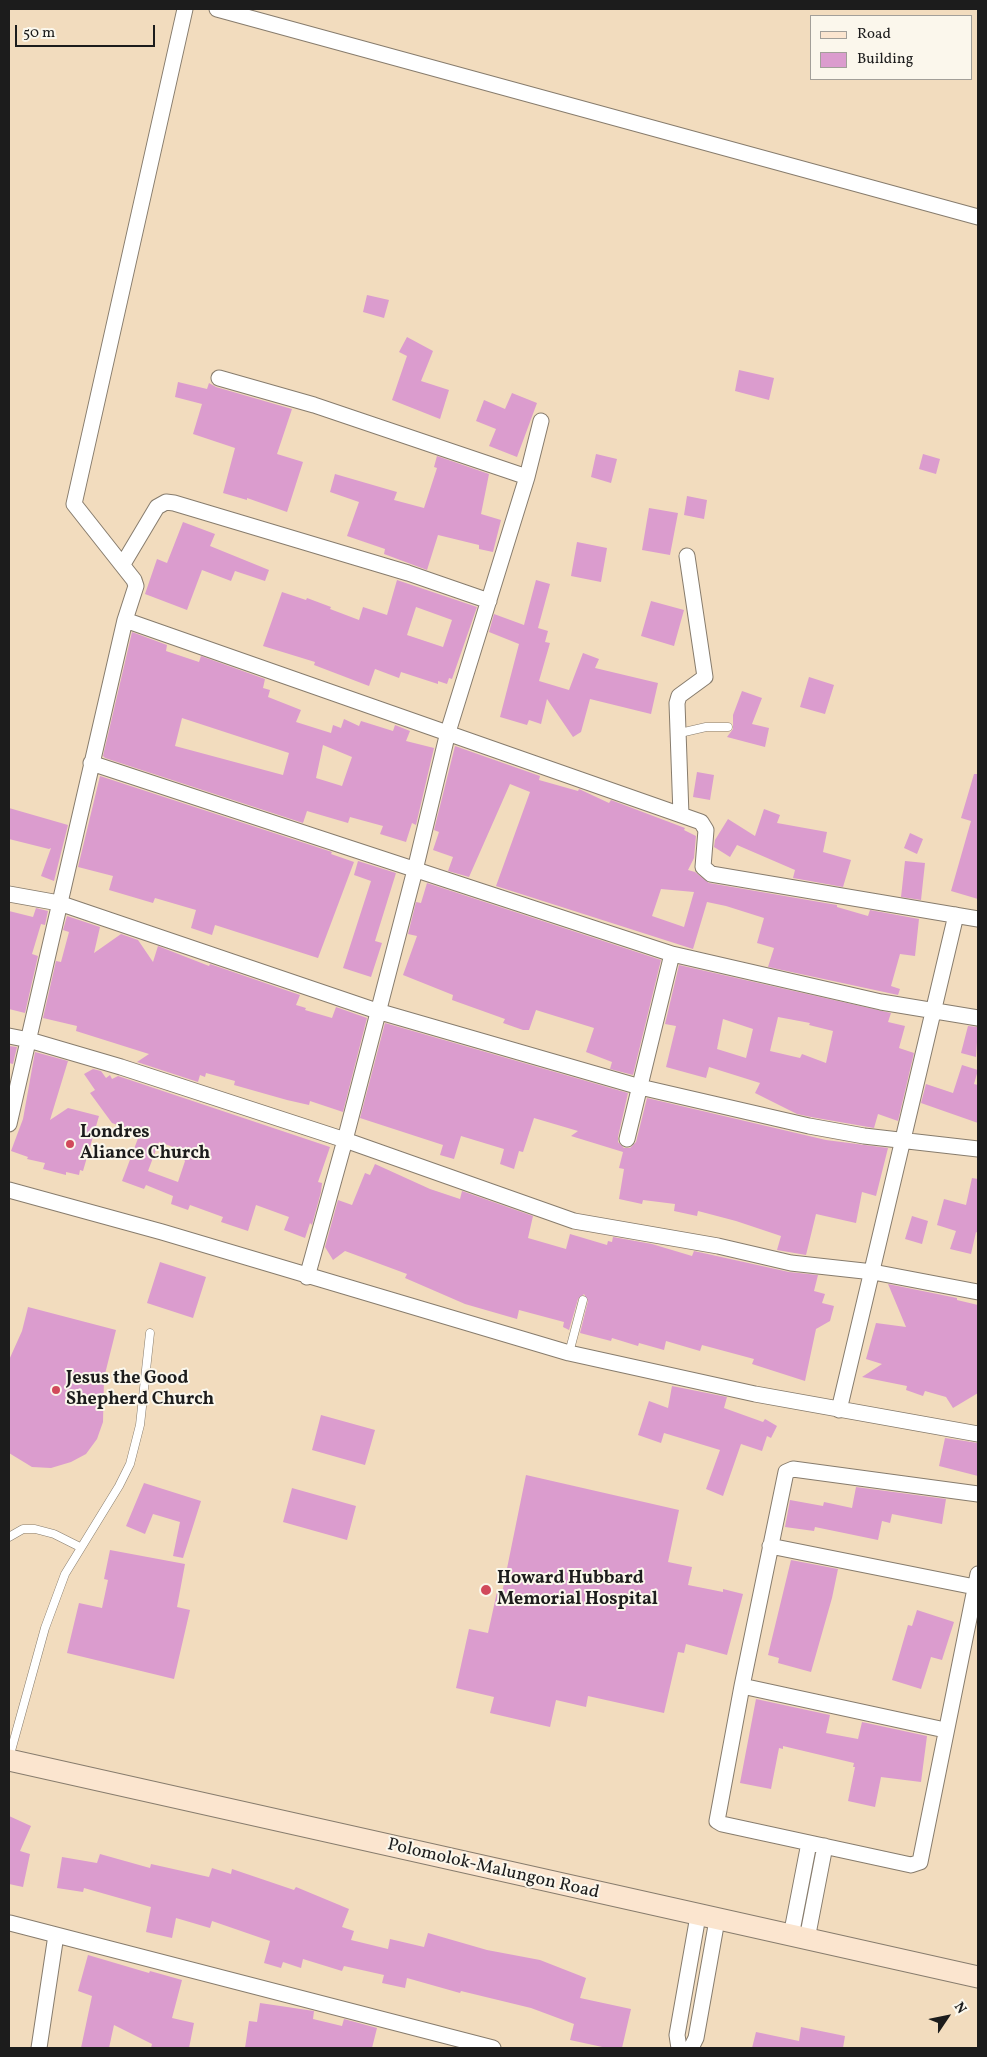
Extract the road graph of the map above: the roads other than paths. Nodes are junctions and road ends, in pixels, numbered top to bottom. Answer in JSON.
{"nodes":[{"id":1,"x":186,"y":9,"type":"edge"},
{"id":2,"x":217,"y":9,"type":"edge"},
{"id":3,"x":978,"y":217,"type":"edge"},
{"id":4,"x":218,"y":378,"type":"dead end"},
{"id":5,"x":541,"y":421,"type":"dead end"},
{"id":6,"x":527,"y":476,"type":"junction"},
{"id":7,"x":687,"y":556,"type":"dead end"},
{"id":8,"x":123,"y":564,"type":"junction"},
{"id":9,"x":489,"y":601,"type":"junction"},
{"id":10,"x":125,"y":620,"type":"junction"},
{"id":11,"x":728,"y":728,"type":"dead end"},
{"id":12,"x":448,"y":732,"type":"junction"},
{"id":13,"x":680,"y":733,"type":"junction"},
{"id":14,"x":91,"y":764,"type":"junction"},
{"id":15,"x":681,"y":815,"type":"junction"},
{"id":16,"x":415,"y":870,"type":"junction"},
{"id":17,"x":9,"y":894,"type":"edge"},
{"id":18,"x":59,"y":903,"type":"junction"},
{"id":19,"x":956,"y":915,"type":"junction"},
{"id":20,"x":978,"y":919,"type":"edge"},
{"id":21,"x":672,"y":954,"type":"junction"},
{"id":22,"x":377,"y":1011,"type":"junction"},
{"id":23,"x":933,"y":1011,"type":"junction"},
{"id":24,"x":978,"y":1018,"type":"edge"},
{"id":25,"x":9,"y":1036,"type":"edge"},
{"id":26,"x":29,"y":1040,"type":"junction"},
{"id":27,"x":640,"y":1087,"type":"junction"},
{"id":28,"x":9,"y":1124,"type":"edge"},
{"id":29,"x":627,"y":1139,"type":"dead end"},
{"id":30,"x":345,"y":1140,"type":"junction"},
{"id":31,"x":901,"y":1140,"type":"junction"},
{"id":32,"x":978,"y":1148,"type":"edge"},
{"id":33,"x":9,"y":1190,"type":"edge"},
{"id":34,"x":873,"y":1272,"type":"junction"},
{"id":35,"x":307,"y":1277,"type":"junction"},
{"id":36,"x":978,"y":1292,"type":"edge"},
{"id":37,"x":583,"y":1300,"type":"dead end"},
{"id":38,"x":150,"y":1333,"type":"dead end"},
{"id":39,"x":569,"y":1353,"type":"junction"},
{"id":40,"x":839,"y":1410,"type":"junction"},
{"id":41,"x":978,"y":1434,"type":"edge"},
{"id":42,"x":978,"y":1494,"type":"edge"},
{"id":43,"x":9,"y":1537,"type":"edge"},
{"id":44,"x":770,"y":1546,"type":"junction"},
{"id":45,"x":80,"y":1547,"type":"junction"},
{"id":46,"x":977,"y":1580,"type":"edge"},
{"id":47,"x":742,"y":1686,"type":"junction"},
{"id":48,"x":945,"y":1730,"type":"junction"},
{"id":49,"x":9,"y":1760,"type":"edge"},
{"id":50,"x":809,"y":1843,"type":"junction"},
{"id":51,"x":825,"y":1846,"type":"junction"},
{"id":52,"x":707,"y":1918,"type":"junction"},
{"id":53,"x":10,"y":1923,"type":"dead end"},
{"id":54,"x":56,"y":1935,"type":"junction"},
{"id":55,"x":799,"y":1938,"type":"junction"},
{"id":56,"x":978,"y":1977,"type":"edge"},
{"id":57,"x":39,"y":2048,"type":"edge"},
{"id":58,"x":493,"y":2048,"type":"edge"},
{"id":59,"x":679,"y":2048,"type":"edge"},
{"id":60,"x":691,"y":2048,"type":"edge"}],
"edges":[{"from":1,"to":8,"type":"street"},
{"from":2,"to":3,"type":"street"},
{"from":4,"to":6,"type":"street"},
{"from":5,"to":6,"type":"street"},
{"from":6,"to":9,"type":"street"},
{"from":7,"to":13,"type":"street"},
{"from":8,"to":9,"type":"street"},
{"from":8,"to":10,"type":"street"},
{"from":9,"to":12,"type":"street"},
{"from":10,"to":12,"type":"street"},
{"from":10,"to":14,"type":"street"},
{"from":11,"to":13,"type":"lane"},
{"from":12,"to":15,"type":"street"},
{"from":12,"to":16,"type":"street"},
{"from":13,"to":15,"type":"street"},
{"from":14,"to":16,"type":"street"},
{"from":14,"to":18,"type":"street"},
{"from":15,"to":19,"type":"street"},
{"from":16,"to":21,"type":"street"},
{"from":16,"to":22,"type":"street"},
{"from":17,"to":18,"type":"street"},
{"from":18,"to":22,"type":"street"},
{"from":18,"to":26,"type":"street"},
{"from":19,"to":20,"type":"street"},
{"from":19,"to":23,"type":"street"},
{"from":21,"to":23,"type":"street"},
{"from":21,"to":27,"type":"street"},
{"from":22,"to":27,"type":"street"},
{"from":22,"to":30,"type":"street"},
{"from":23,"to":24,"type":"street"},
{"from":23,"to":31,"type":"street"},
{"from":25,"to":26,"type":"street"},
{"from":26,"to":28,"type":"street"},
{"from":26,"to":30,"type":"street"},
{"from":27,"to":29,"type":"street"},
{"from":27,"to":31,"type":"street"},
{"from":30,"to":34,"type":"street"},
{"from":30,"to":35,"type":"street"},
{"from":31,"to":32,"type":"street"},
{"from":31,"to":34,"type":"street"},
{"from":33,"to":35,"type":"street"},
{"from":34,"to":36,"type":"street"},
{"from":34,"to":40,"type":"street"},
{"from":35,"to":39,"type":"street"},
{"from":37,"to":39,"type":"lane"},
{"from":38,"to":45,"type":"lane"},
{"from":39,"to":40,"type":"street"},
{"from":40,"to":41,"type":"street"},
{"from":42,"to":44,"type":"street"},
{"from":43,"to":45,"type":"lane"},
{"from":44,"to":46,"type":"street"},
{"from":44,"to":47,"type":"street"},
{"from":45,"to":49,"type":"lane"},
{"from":46,"to":48,"type":"street"},
{"from":47,"to":48,"type":"street"},
{"from":47,"to":50,"type":"street"},
{"from":48,"to":51,"type":"street"},
{"from":49,"to":52,"type":"main road","name":"Polomolok-Malungon Road"},
{"from":50,"to":51,"type":"street"},
{"from":50,"to":55,"type":"street"},
{"from":51,"to":55,"type":"street"},
{"from":52,"to":55,"type":"main road","name":"Polomolok-Malungon Road"},
{"from":52,"to":59,"type":"street"},
{"from":52,"to":60,"type":"street"},
{"from":53,"to":54,"type":"street"},
{"from":54,"to":57,"type":"street"},
{"from":54,"to":58,"type":"street"},
{"from":55,"to":56,"type":"main road","name":"Polomolok-Malungon Road"}]}
